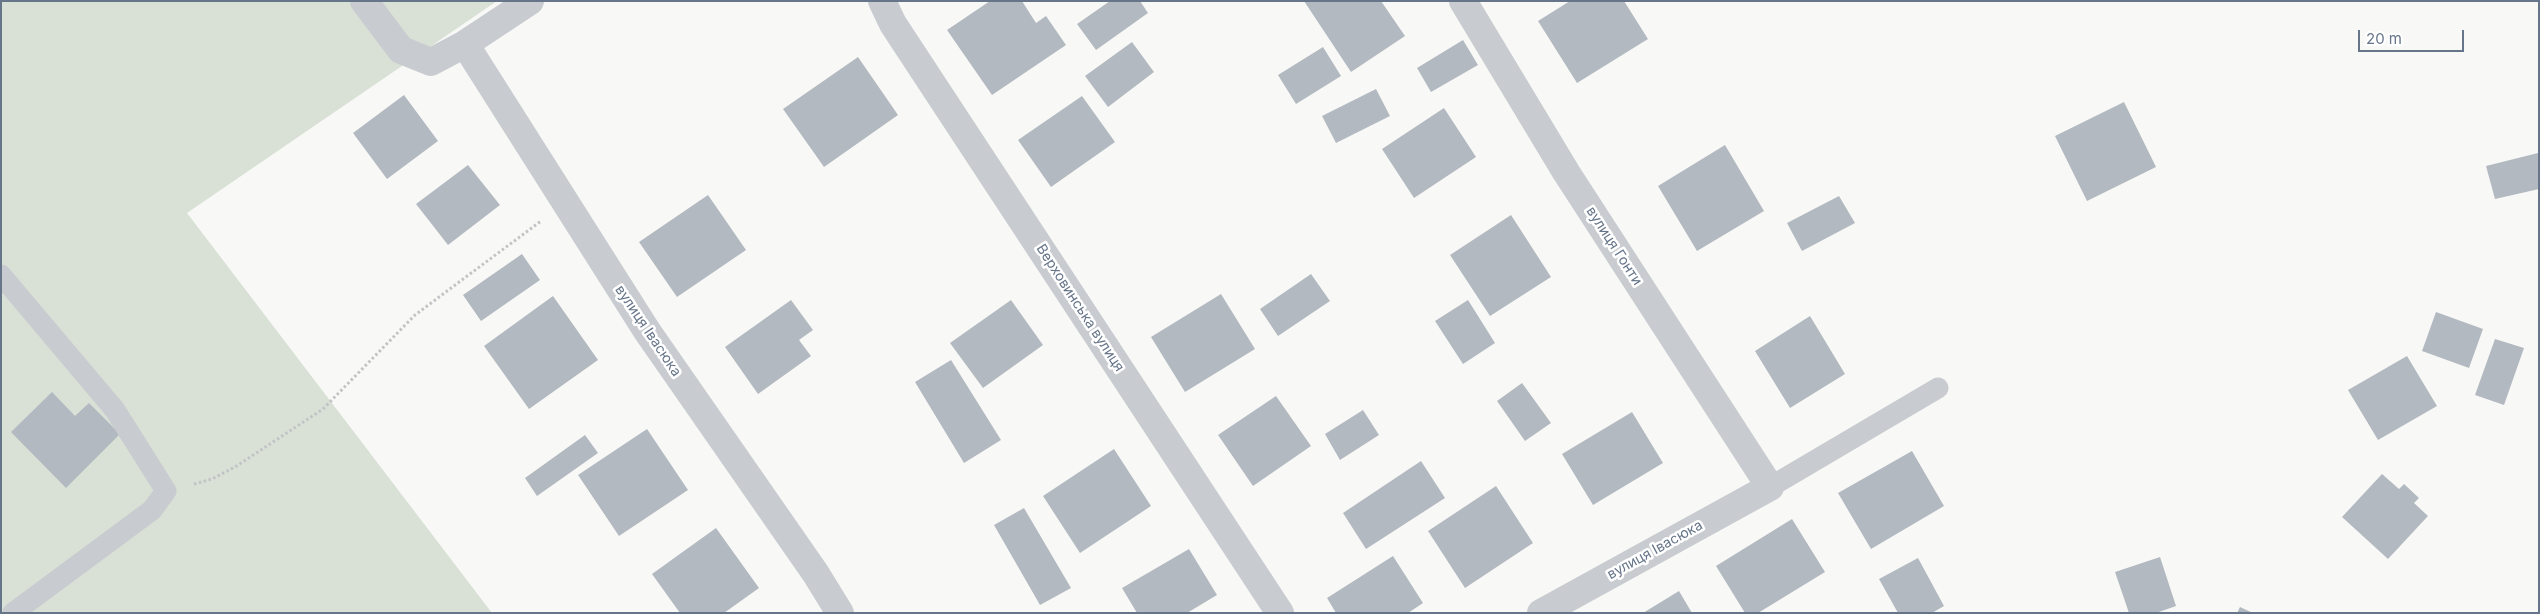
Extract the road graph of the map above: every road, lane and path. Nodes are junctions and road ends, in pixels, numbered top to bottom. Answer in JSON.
{"nodes":[{"id":1,"x":364,"y":1,"type":"edge"},
{"id":2,"x":530,"y":1,"type":"edge"},
{"id":3,"x":882,"y":1,"type":"edge"},
{"id":4,"x":1463,"y":1,"type":"edge"},
{"id":5,"x":465,"y":44,"type":"junction"},
{"id":6,"x":566,"y":203,"type":"junction"},
{"id":7,"x":1,"y":275,"type":"edge"},
{"id":8,"x":1938,"y":388,"type":"dead end"},
{"id":9,"x":1770,"y":486,"type":"junction"},
{"id":10,"x":166,"y":491,"type":"junction"},
{"id":11,"x":13,"y":613,"type":"edge"},
{"id":12,"x":840,"y":613,"type":"edge"},
{"id":13,"x":1280,"y":613,"type":"edge"},
{"id":14,"x":1541,"y":613,"type":"edge"}],
"edges":[{"from":1,"to":5,"type":"street"},
{"from":2,"to":5,"type":"street"},
{"from":3,"to":13,"type":"street","name":"Верховинська вулиця"},
{"from":4,"to":9,"type":"street","name":"вулиця Гонти"},
{"from":5,"to":6,"type":"street","name":"вулиця Івасюка"},
{"from":6,"to":10,"type":"path"},
{"from":6,"to":12,"type":"street","name":"вулиця Івасюка"},
{"from":7,"to":10,"type":"lane"},
{"from":8,"to":9,"type":"lane"},
{"from":9,"to":14,"type":"street","name":"вулиця Івасюка"},
{"from":10,"to":11,"type":"lane"}]}
